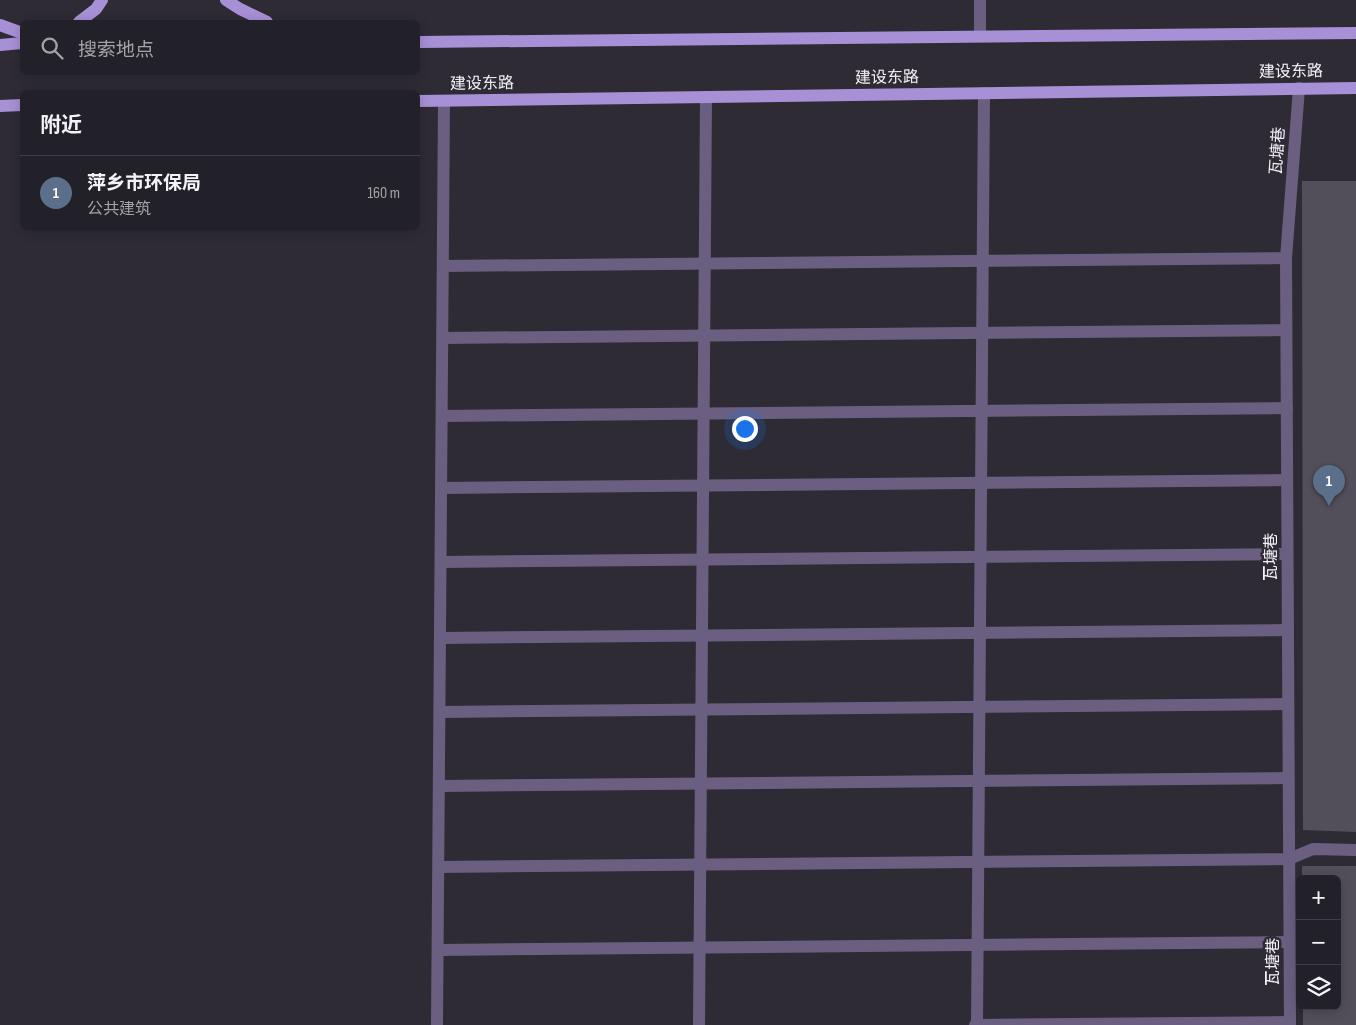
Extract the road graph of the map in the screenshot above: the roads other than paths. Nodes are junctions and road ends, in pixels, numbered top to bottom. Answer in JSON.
{"nodes":[{"id":1,"x":102,"y":0,"type":"edge"},
{"id":2,"x":226,"y":0,"type":"edge"},
{"id":3,"x":980,"y":0,"type":"edge"},
{"id":4,"x":82,"y":20,"type":"edge"},
{"id":5,"x":263,"y":20,"type":"edge"},
{"id":6,"x":0,"y":25,"type":"edge"},
{"id":7,"x":20,"y":32,"type":"edge"},
{"id":8,"x":1356,"y":33,"type":"edge"},
{"id":9,"x":980,"y":36,"type":"junction"},
{"id":10,"x":420,"y":42,"type":"edge"},
{"id":11,"x":20,"y":44,"type":"edge"},
{"id":12,"x":0,"y":45,"type":"edge"},
{"id":13,"x":1299,"y":88,"type":"junction"},
{"id":14,"x":1356,"y":88,"type":"edge"},
{"id":15,"x":984,"y":93,"type":"junction"},
{"id":16,"x":706,"y":97,"type":"junction"},
{"id":17,"x":420,"y":101,"type":"edge"},
{"id":18,"x":444,"y":101,"type":"junction"},
{"id":19,"x":0,"y":106,"type":"edge"},
{"id":20,"x":20,"y":106,"type":"edge"},
{"id":21,"x":1286,"y":258,"type":"junction"},
{"id":22,"x":983,"y":261,"type":"junction"},
{"id":23,"x":705,"y":264,"type":"junction"},
{"id":24,"x":443,"y":266,"type":"junction"},
{"id":25,"x":1286,"y":330,"type":"junction"},
{"id":26,"x":982,"y":333,"type":"junction"},
{"id":27,"x":704,"y":336,"type":"junction"},
{"id":28,"x":443,"y":338,"type":"junction"},
{"id":29,"x":1287,"y":408,"type":"junction"},
{"id":30,"x":982,"y":410,"type":"junction"},
{"id":31,"x":704,"y":413,"type":"junction"},
{"id":32,"x":442,"y":416,"type":"junction"},
{"id":33,"x":1287,"y":480,"type":"junction"},
{"id":34,"x":981,"y":483,"type":"junction"},
{"id":35,"x":703,"y":486,"type":"junction"},
{"id":36,"x":441,"y":488,"type":"junction"},
{"id":37,"x":1288,"y":554,"type":"junction"},
{"id":38,"x":981,"y":557,"type":"junction"},
{"id":39,"x":702,"y":559,"type":"junction"},
{"id":40,"x":441,"y":562,"type":"junction"},
{"id":41,"x":1288,"y":630,"type":"junction"},
{"id":42,"x":980,"y":632,"type":"junction"},
{"id":43,"x":702,"y":635,"type":"junction"},
{"id":44,"x":440,"y":638,"type":"junction"},
{"id":45,"x":1288,"y":704,"type":"junction"},
{"id":46,"x":980,"y":707,"type":"junction"},
{"id":47,"x":701,"y":709,"type":"junction"},
{"id":48,"x":440,"y":712,"type":"junction"},
{"id":49,"x":1288,"y":778,"type":"junction"},
{"id":50,"x":979,"y":781,"type":"junction"},
{"id":51,"x":701,"y":783,"type":"junction"},
{"id":52,"x":439,"y":786,"type":"junction"},
{"id":53,"x":1356,"y":850,"type":"edge"},
{"id":54,"x":1289,"y":859,"type":"junction"},
{"id":55,"x":979,"y":862,"type":"junction"},
{"id":56,"x":700,"y":865,"type":"junction"},
{"id":57,"x":439,"y":867,"type":"junction"},
{"id":58,"x":1289,"y":942,"type":"junction"},
{"id":59,"x":978,"y":945,"type":"junction"},
{"id":60,"x":700,"y":948,"type":"junction"},
{"id":61,"x":438,"y":950,"type":"junction"},
{"id":62,"x":1290,"y":1024,"type":"edge"},
{"id":63,"x":437,"y":1025,"type":"edge"},
{"id":64,"x":699,"y":1025,"type":"edge"},
{"id":65,"x":976,"y":1025,"type":"edge"}],
"edges":[{"from":1,"to":4,"type":"main road"},
{"from":2,"to":5,"type":"main road"},
{"from":3,"to":9,"type":"street"},
{"from":6,"to":7,"type":"main road"},
{"from":8,"to":9,"type":"main road"},
{"from":9,"to":10,"type":"main road"},
{"from":11,"to":12,"type":"main road"},
{"from":13,"to":14,"type":"main road","name":"建设东路"},
{"from":13,"to":15,"type":"main road","name":"建设东路"},
{"from":13,"to":21,"type":"street","name":"瓦塘巷"},
{"from":15,"to":16,"type":"main road","name":"建设东路"},
{"from":15,"to":22,"type":"street"},
{"from":16,"to":18,"type":"main road","name":"建设东路"},
{"from":16,"to":23,"type":"street"},
{"from":17,"to":18,"type":"main road","name":"建设东路"},
{"from":18,"to":24,"type":"street"},
{"from":19,"to":20,"type":"main road"},
{"from":21,"to":22,"type":"street"},
{"from":21,"to":25,"type":"street","name":"瓦塘巷"},
{"from":22,"to":23,"type":"street"},
{"from":22,"to":26,"type":"street"},
{"from":23,"to":24,"type":"street"},
{"from":23,"to":27,"type":"street"},
{"from":24,"to":28,"type":"street"},
{"from":25,"to":26,"type":"street"},
{"from":25,"to":29,"type":"street","name":"瓦塘巷"},
{"from":26,"to":27,"type":"street"},
{"from":26,"to":30,"type":"street"},
{"from":27,"to":28,"type":"street"},
{"from":27,"to":31,"type":"street"},
{"from":28,"to":32,"type":"street"},
{"from":29,"to":30,"type":"street"},
{"from":29,"to":33,"type":"street","name":"瓦塘巷"},
{"from":30,"to":31,"type":"street"},
{"from":30,"to":34,"type":"street"},
{"from":31,"to":32,"type":"street"},
{"from":31,"to":35,"type":"street"},
{"from":32,"to":36,"type":"street"},
{"from":33,"to":34,"type":"street"},
{"from":33,"to":37,"type":"street","name":"瓦塘巷"},
{"from":34,"to":35,"type":"street"},
{"from":34,"to":38,"type":"street"},
{"from":35,"to":36,"type":"street"},
{"from":35,"to":39,"type":"street"},
{"from":36,"to":40,"type":"street"},
{"from":37,"to":38,"type":"street"},
{"from":37,"to":41,"type":"street","name":"瓦塘巷"},
{"from":38,"to":39,"type":"street"},
{"from":38,"to":42,"type":"street"},
{"from":39,"to":40,"type":"street"},
{"from":39,"to":43,"type":"street"},
{"from":40,"to":44,"type":"street"},
{"from":41,"to":42,"type":"street"},
{"from":41,"to":45,"type":"street","name":"瓦塘巷"},
{"from":42,"to":43,"type":"street"},
{"from":42,"to":46,"type":"street"},
{"from":43,"to":44,"type":"street"},
{"from":43,"to":47,"type":"street"},
{"from":44,"to":48,"type":"street"},
{"from":45,"to":46,"type":"street"},
{"from":45,"to":49,"type":"street","name":"瓦塘巷"},
{"from":46,"to":47,"type":"street"},
{"from":46,"to":50,"type":"street"},
{"from":47,"to":48,"type":"street"},
{"from":47,"to":51,"type":"street"},
{"from":48,"to":52,"type":"street"},
{"from":49,"to":50,"type":"street"},
{"from":49,"to":54,"type":"street","name":"瓦塘巷"},
{"from":50,"to":51,"type":"street"},
{"from":50,"to":55,"type":"street"},
{"from":51,"to":52,"type":"street"},
{"from":51,"to":56,"type":"street"},
{"from":52,"to":57,"type":"street"},
{"from":53,"to":54,"type":"street"},
{"from":54,"to":55,"type":"street"},
{"from":54,"to":58,"type":"street","name":"瓦塘巷"},
{"from":55,"to":56,"type":"street"},
{"from":55,"to":59,"type":"street"},
{"from":56,"to":57,"type":"street"},
{"from":56,"to":60,"type":"street"},
{"from":57,"to":61,"type":"street"},
{"from":58,"to":59,"type":"street"},
{"from":58,"to":62,"type":"street","name":"瓦塘巷"},
{"from":59,"to":60,"type":"street"},
{"from":59,"to":65,"type":"street"},
{"from":60,"to":61,"type":"street"},
{"from":60,"to":64,"type":"street"},
{"from":61,"to":63,"type":"street"},
{"from":62,"to":65,"type":"street"}]}
